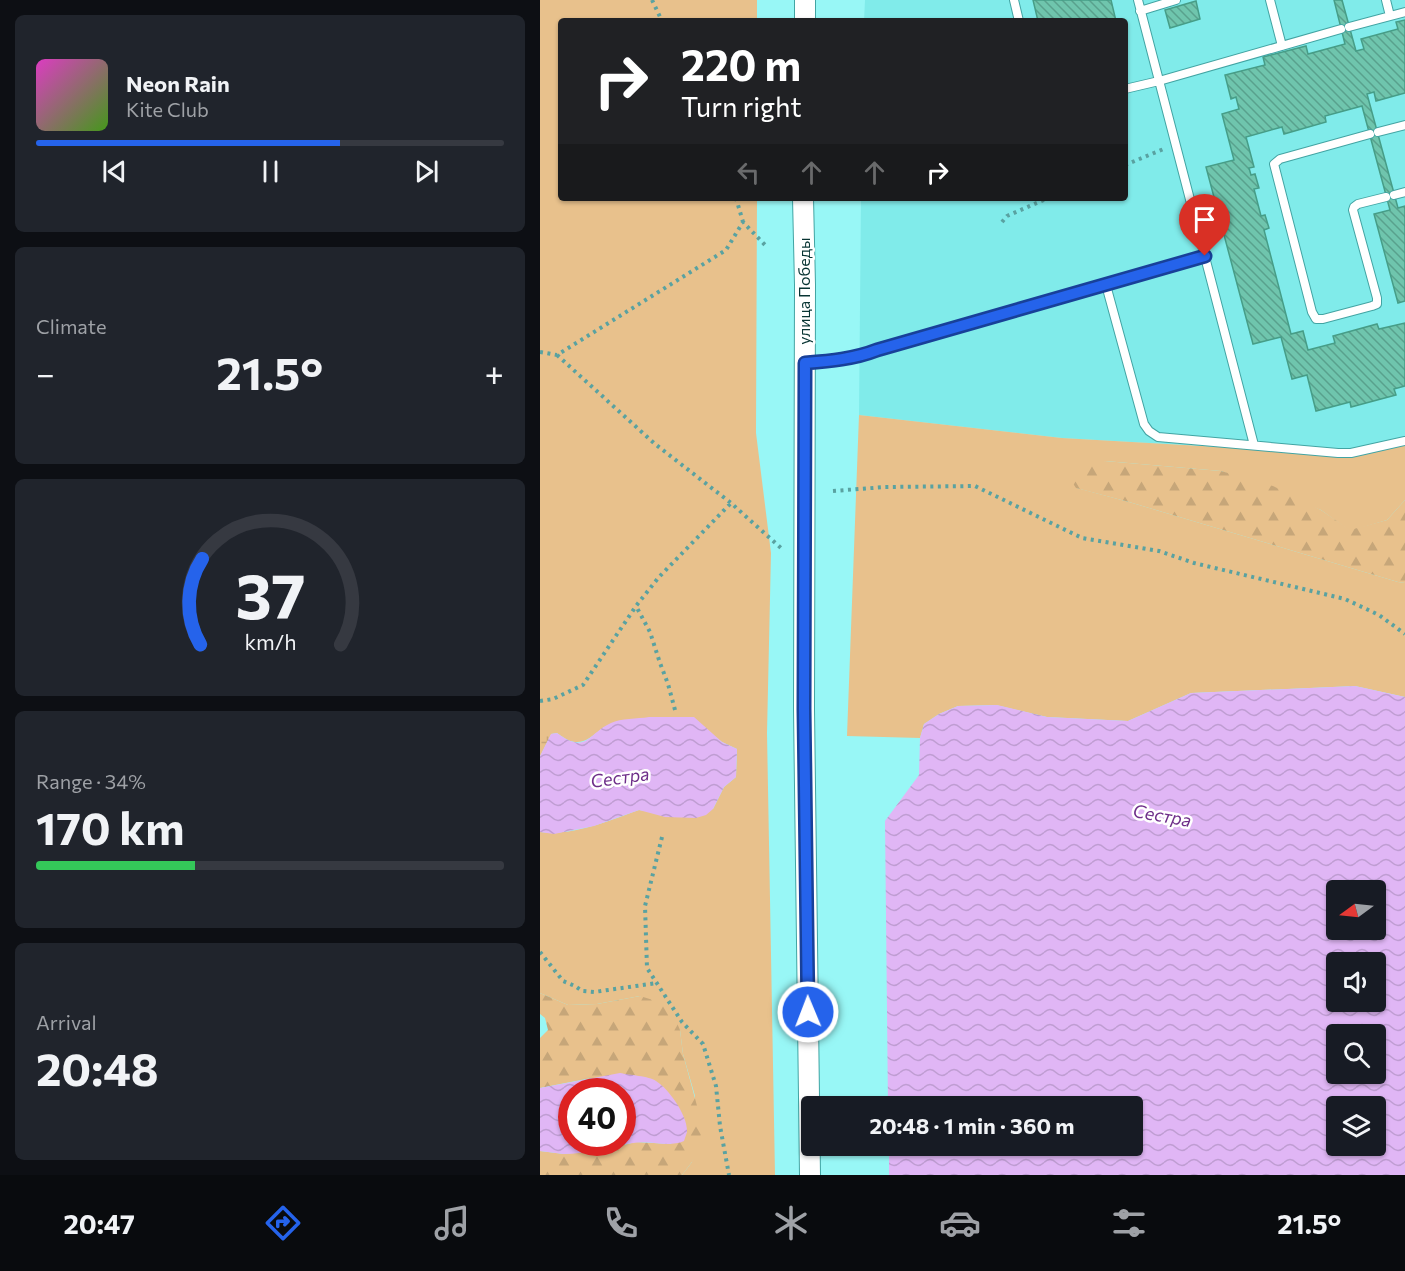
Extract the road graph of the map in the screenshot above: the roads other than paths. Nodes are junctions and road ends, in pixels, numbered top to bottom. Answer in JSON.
{"nodes":[{"id":1,"x":805,"y":0,"type":"edge"},
{"id":2,"x":1014,"y":0,"type":"edge"},
{"id":3,"x":1138,"y":0,"type":"edge"},
{"id":4,"x":1176,"y":0,"type":"edge"},
{"id":5,"x":1270,"y":0,"type":"edge"},
{"id":6,"x":1386,"y":0,"type":"edge"},
{"id":7,"x":1140,"y":11,"type":"junction"},
{"id":8,"x":1405,"y":12,"type":"edge"},
{"id":9,"x":1390,"y":16,"type":"junction"},
{"id":10,"x":805,"y":18,"type":"edge"},
{"id":11,"x":1018,"y":18,"type":"edge"},
{"id":12,"x":1282,"y":46,"type":"junction"},
{"id":13,"x":1159,"y":81,"type":"junction"},
{"id":14,"x":1128,"y":88,"type":"edge"},
{"id":15,"x":1405,"y":125,"type":"edge"},
{"id":16,"x":1405,"y":192,"type":"edge"},
{"id":17,"x":803,"y":201,"type":"edge"},
{"id":18,"x":1205,"y":256,"type":"junction"},
{"id":19,"x":1106,"y":285,"type":"junction"},
{"id":20,"x":805,"y":363,"type":"junction"},
{"id":21,"x":1405,"y":441,"type":"edge"},
{"id":22,"x":1254,"y":445,"type":"junction"},
{"id":23,"x":810,"y":1175,"type":"edge"}],
"edges":[{"from":1,"to":10,"type":"street"},
{"from":2,"to":11,"type":"lane"},
{"from":3,"to":7,"type":"lane"},
{"from":4,"to":7,"type":"lane"},
{"from":5,"to":12,"type":"lane"},
{"from":6,"to":9,"type":"lane"},
{"from":7,"to":13,"type":"lane"},
{"from":8,"to":9,"type":"lane"},
{"from":9,"to":12,"type":"lane"},
{"from":12,"to":13,"type":"lane"},
{"from":13,"to":14,"type":"lane"},
{"from":13,"to":18,"type":"lane"},
{"from":15,"to":16,"type":"lane"},
{"from":17,"to":20,"type":"street","name":"улица Победы"},
{"from":18,"to":19,"type":"lane"},
{"from":18,"to":22,"type":"lane"},
{"from":19,"to":20,"type":"lane"},
{"from":19,"to":22,"type":"lane"},
{"from":20,"to":23,"type":"street","name":"улица Победы"},
{"from":21,"to":22,"type":"lane"}]}
